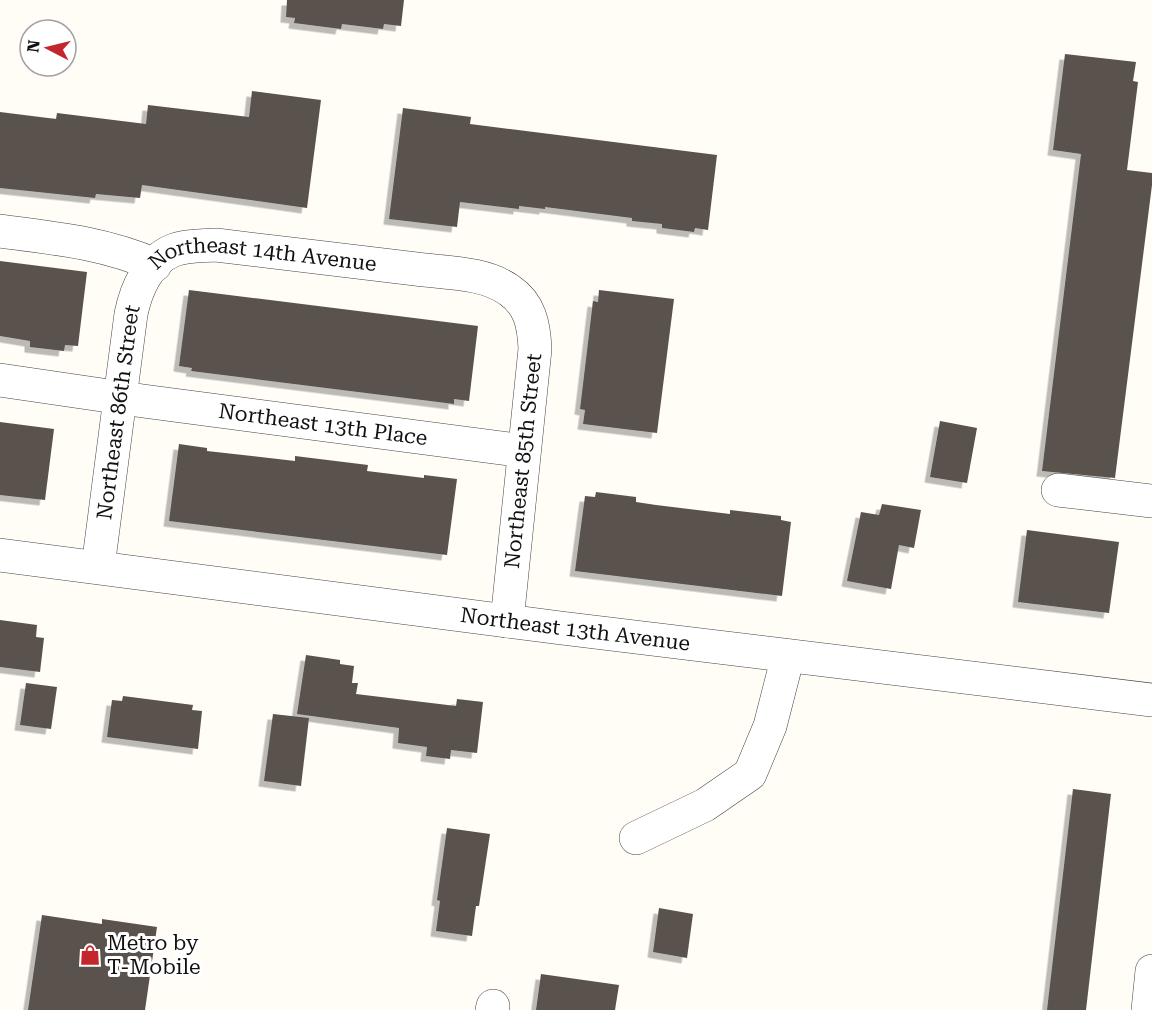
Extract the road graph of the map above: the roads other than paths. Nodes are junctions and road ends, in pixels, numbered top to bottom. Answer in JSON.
{"nodes":[{"id":1,"x":0,"y":231,"type":"edge"},
{"id":2,"x":155,"y":265,"type":"junction"},
{"id":3,"x":525,"y":303,"type":"joint"},
{"id":4,"x":0,"y":380,"type":"edge"},
{"id":5,"x":120,"y":398,"type":"junction"},
{"id":6,"x":524,"y":451,"type":"junction"},
{"id":7,"x":1058,"y":490,"type":"dead end"},
{"id":8,"x":1152,"y":501,"type":"edge"},
{"id":9,"x":0,"y":555,"type":"edge"},
{"id":10,"x":98,"y":567,"type":"junction"},
{"id":11,"x":507,"y":621,"type":"junction"},
{"id":12,"x":788,"y":656,"type":"junction"},
{"id":13,"x":1152,"y":700,"type":"edge"},
{"id":14,"x":636,"y":838,"type":"dead end"},
{"id":15,"x":1152,"y":971,"type":"edge"},
{"id":16,"x":1148,"y":1010,"type":"edge"}],
"edges":[{"from":1,"to":2,"type":"street","name":"Northeast 14th Avenue"},
{"from":2,"to":3,"type":"street","name":"Northeast 14th Avenue"},
{"from":2,"to":5,"type":"street","name":"Northeast 86th Street"},
{"from":3,"to":6,"type":"street","name":"Northeast 85th Street"},
{"from":4,"to":5,"type":"street","name":"Northeast 13th Place"},
{"from":5,"to":6,"type":"street","name":"Northeast 13th Place"},
{"from":5,"to":10,"type":"street","name":"Northeast 86th Street"},
{"from":6,"to":11,"type":"street","name":"Northeast 85th Street"},
{"from":7,"to":8,"type":"street"},
{"from":9,"to":10,"type":"street","name":"Northeast 13th Avenue"},
{"from":10,"to":11,"type":"street","name":"Northeast 13th Avenue"},
{"from":11,"to":12,"type":"street","name":"Northeast 13th Avenue"},
{"from":12,"to":13,"type":"street","name":"Northeast 13th Avenue"},
{"from":12,"to":14,"type":"street"},
{"from":15,"to":16,"type":"street"}]}
